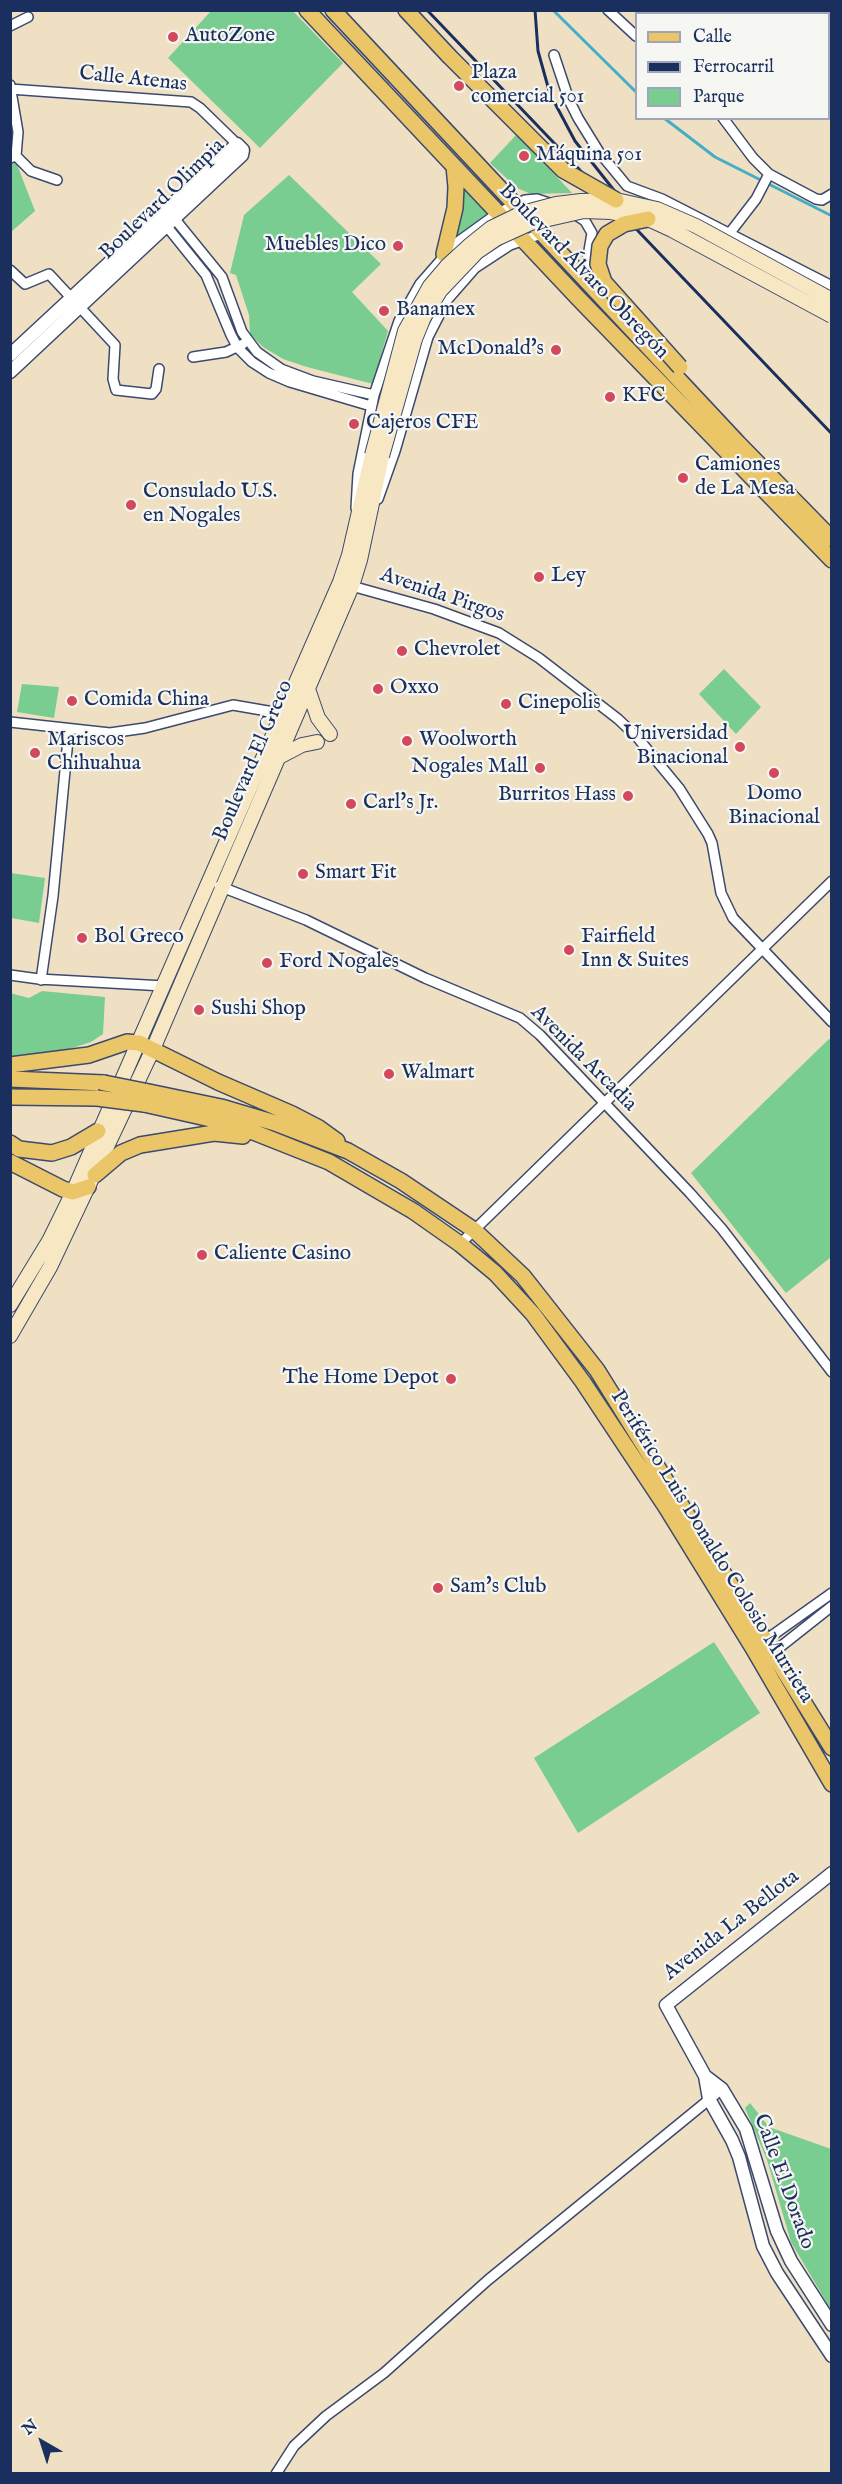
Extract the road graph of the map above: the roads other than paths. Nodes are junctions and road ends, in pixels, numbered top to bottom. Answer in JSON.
{"nodes":[{"id":1,"x":307,"y":10,"type":"edge"},
{"id":2,"x":333,"y":10,"type":"edge"},
{"id":3,"x":406,"y":10,"type":"edge"},
{"id":4,"x":608,"y":10,"type":"edge"},
{"id":5,"x":28,"y":17,"type":"dead end"},
{"id":6,"x":10,"y":26,"type":"edge"},
{"id":7,"x":635,"y":35,"type":"edge"},
{"id":8,"x":554,"y":55,"type":"dead end"},
{"id":9,"x":11,"y":87,"type":"edge"},
{"id":10,"x":724,"y":120,"type":"edge"},
{"id":11,"x":237,"y":144,"type":"joint"},
{"id":12,"x":13,"y":157,"type":"edge"},
{"id":13,"x":454,"y":166,"type":"junction"},
{"id":14,"x":769,"y":174,"type":"junction"},
{"id":15,"x":57,"y":180,"type":"dead end"},
{"id":16,"x":831,"y":194,"type":"edge"},
{"id":17,"x":616,"y":200,"type":"junction"},
{"id":18,"x":498,"y":213,"type":"junction"},
{"id":19,"x":527,"y":218,"type":"junction"},
{"id":20,"x":648,"y":219,"type":"junction"},
{"id":21,"x":166,"y":220,"type":"junction"},
{"id":22,"x":729,"y":234,"type":"junction"},
{"id":23,"x":523,"y":240,"type":"junction"},
{"id":24,"x":444,"y":254,"type":"junction"},
{"id":25,"x":209,"y":260,"type":"junction"},
{"id":26,"x":200,"y":267,"type":"junction"},
{"id":27,"x":10,"y":270,"type":"edge"},
{"id":28,"x":584,"y":280,"type":"junction"},
{"id":29,"x":831,"y":286,"type":"edge"},
{"id":30,"x":831,"y":300,"type":"edge"},
{"id":31,"x":77,"y":303,"type":"junction"},
{"id":32,"x":831,"y":316,"type":"edge"},
{"id":33,"x":247,"y":342,"type":"junction"},
{"id":34,"x":238,"y":348,"type":"junction"},
{"id":35,"x":10,"y":356,"type":"edge"},
{"id":36,"x":194,"y":357,"type":"dead end"},
{"id":37,"x":159,"y":369,"type":"dead end"},
{"id":38,"x":10,"y":372,"type":"edge"},
{"id":39,"x":374,"y":394,"type":"junction"},
{"id":40,"x":371,"y":406,"type":"junction"},
{"id":41,"x":738,"y":442,"type":"junction"},
{"id":42,"x":362,"y":523,"type":"junction"},
{"id":43,"x":831,"y":539,"type":"edge"},
{"id":44,"x":831,"y":560,"type":"edge"},
{"id":45,"x":346,"y":584,"type":"junction"},
{"id":46,"x":308,"y":689,"type":"junction"},
{"id":47,"x":280,"y":718,"type":"junction"},
{"id":48,"x":10,"y":722,"type":"edge"},
{"id":49,"x":294,"y":724,"type":"junction"},
{"id":50,"x":69,"y":729,"type":"junction"},
{"id":51,"x":330,"y":734,"type":"dead end"},
{"id":52,"x":317,"y":742,"type":"dead end"},
{"id":53,"x":279,"y":757,"type":"junction"},
{"id":54,"x":209,"y":881,"type":"junction"},
{"id":55,"x":831,"y":881,"type":"edge"},
{"id":56,"x":223,"y":887,"type":"junction"},
{"id":57,"x":760,"y":950,"type":"junction"},
{"id":58,"x":10,"y":975,"type":"edge"},
{"id":59,"x":36,"y":979,"type":"junction"},
{"id":60,"x":164,"y":986,"type":"junction"},
{"id":61,"x":831,"y":1022,"type":"edge"},
{"id":62,"x":146,"y":1046,"type":"junction"},
{"id":63,"x":10,"y":1065,"type":"edge"},
{"id":64,"x":10,"y":1079,"type":"edge"},
{"id":65,"x":11,"y":1097,"type":"edge"},
{"id":66,"x":146,"y":1098,"type":"junction"},
{"id":67,"x":603,"y":1103,"type":"junction"},
{"id":68,"x":98,"y":1131,"type":"junction"},
{"id":69,"x":10,"y":1143,"type":"edge"},
{"id":70,"x":292,"y":1147,"type":"junction"},
{"id":71,"x":348,"y":1151,"type":"junction"},
{"id":72,"x":10,"y":1162,"type":"edge"},
{"id":73,"x":91,"y":1181,"type":"junction"},
{"id":74,"x":73,"y":1192,"type":"junction"},
{"id":75,"x":474,"y":1230,"type":"junction"},
{"id":76,"x":460,"y":1244,"type":"junction"},
{"id":77,"x":10,"y":1305,"type":"edge"},
{"id":78,"x":10,"y":1336,"type":"edge"},
{"id":79,"x":831,"y":1372,"type":"edge"},
{"id":80,"x":831,"y":1593,"type":"edge"},
{"id":81,"x":831,"y":1606,"type":"edge"},
{"id":82,"x":764,"y":1647,"type":"junction"},
{"id":83,"x":830,"y":1741,"type":"edge"},
{"id":84,"x":812,"y":1752,"type":"junction"},
{"id":85,"x":831,"y":1784,"type":"edge"},
{"id":86,"x":831,"y":1873,"type":"edge"},
{"id":87,"x":705,"y":2076,"type":"junction"},
{"id":88,"x":723,"y":2089,"type":"junction"},
{"id":89,"x":709,"y":2099,"type":"junction"},
{"id":90,"x":831,"y":2325,"type":"edge"},
{"id":91,"x":831,"y":2356,"type":"edge"},
{"id":92,"x":276,"y":2474,"type":"edge"}],
"edges":[{"from":1,"to":13,"type":"main road","name":"Boulevard Álvaro Obregón"},
{"from":2,"to":19,"type":"main road","name":"Boulevard Álvaro Obregón"},
{"from":3,"to":17,"type":"main road","bridge":true},
{"from":4,"to":7,"type":"street"},
{"from":5,"to":6,"type":"street"},
{"from":8,"to":22,"type":"street"},
{"from":9,"to":11,"type":"street","name":"Calle Atenas"},
{"from":9,"to":12,"type":"street"},
{"from":10,"to":14,"type":"street"},
{"from":11,"to":21,"type":"street","name":"Boulevard Olimpia"},
{"from":12,"to":15,"type":"street"},
{"from":13,"to":18,"type":"main road","name":"Boulevard Álvaro Obregón"},
{"from":13,"to":24,"type":"main road"},
{"from":14,"to":16,"type":"street"},
{"from":14,"to":22,"type":"street"},
{"from":17,"to":19,"type":"main road","bridge":true},
{"from":17,"to":30,"type":"main road","bridge":true},
{"from":18,"to":19,"type":"street"},
{"from":18,"to":23,"type":"main road","name":"Boulevard Álvaro Obregón"},
{"from":18,"to":24,"type":"street"},
{"from":19,"to":20,"type":"main road","bridge":true},
{"from":19,"to":23,"type":"street"},
{"from":19,"to":28,"type":"main road","name":"Boulevard Álvaro Obregón"},
{"from":19,"to":28,"type":"street"},
{"from":19,"to":42,"type":"main road","name":"Boulevard El Greco","bridge":true},
{"from":20,"to":32,"type":"main road","bridge":true},
{"from":20,"to":41,"type":"main road","bridge":true},
{"from":21,"to":25,"type":"street"},
{"from":21,"to":26,"type":"street"},
{"from":21,"to":31,"type":"street","name":"Boulevard Olimpia"},
{"from":22,"to":29,"type":"street"},
{"from":23,"to":42,"type":"street"},
{"from":23,"to":44,"type":"main road","name":"Boulevard Álvaro Obregón"},
{"from":24,"to":39,"type":"street"},
{"from":25,"to":26,"type":"street"},
{"from":25,"to":33,"type":"street"},
{"from":26,"to":34,"type":"street"},
{"from":27,"to":31,"type":"street"},
{"from":28,"to":41,"type":"main road","name":"Boulevard Álvaro Obregón"},
{"from":31,"to":35,"type":"street","name":"Boulevard Olimpia"},
{"from":31,"to":37,"type":"street"},
{"from":31,"to":38,"type":"street","name":"Boulevard Olimpia"},
{"from":33,"to":34,"type":"street"},
{"from":33,"to":39,"type":"street"},
{"from":34,"to":36,"type":"street"},
{"from":34,"to":40,"type":"street"},
{"from":39,"to":40,"type":"street"},
{"from":40,"to":42,"type":"street"},
{"from":41,"to":43,"type":"main road","name":"Boulevard Álvaro Obregón"},
{"from":42,"to":45,"type":"main road","name":"Boulevard El Greco"},
{"from":45,"to":46,"type":"main road","name":"Boulevard El Greco"},
{"from":45,"to":47,"type":"main road","name":"Boulevard El Greco"},
{"from":45,"to":57,"type":"street","name":"Avenida Pirgos"},
{"from":46,"to":49,"type":"main road","name":"Boulevard El Greco"},
{"from":46,"to":51,"type":"main road"},
{"from":47,"to":49,"type":"street"},
{"from":47,"to":50,"type":"street"},
{"from":47,"to":54,"type":"main road","name":"Boulevard El Greco"},
{"from":48,"to":50,"type":"street"},
{"from":49,"to":53,"type":"main road","name":"Boulevard El Greco"},
{"from":50,"to":59,"type":"street"},
{"from":52,"to":53,"type":"main road"},
{"from":53,"to":56,"type":"main road","name":"Boulevard El Greco"},
{"from":54,"to":56,"type":"street","name":"Avenida Arcadia"},
{"from":54,"to":60,"type":"main road","name":"Boulevard El Greco"},
{"from":55,"to":57,"type":"street"},
{"from":56,"to":62,"type":"main road","name":"Boulevard El Greco"},
{"from":56,"to":67,"type":"street","name":"Avenida Arcadia"},
{"from":57,"to":61,"type":"street","name":"Avenida Pirgos"},
{"from":57,"to":67,"type":"street"},
{"from":58,"to":59,"type":"street"},
{"from":59,"to":60,"type":"street"},
{"from":60,"to":62,"type":"main road","name":"Boulevard El Greco"},
{"from":62,"to":63,"type":"main road"},
{"from":62,"to":68,"type":"main road","name":"Boulevard El Greco"},
{"from":62,"to":71,"type":"main road"},
{"from":62,"to":73,"type":"main road","name":"Boulevard El Greco"},
{"from":64,"to":66,"type":"main road","name":"Periférico Luis Donaldo Colosio Murrieta","bridge":true},
{"from":65,"to":66,"type":"main road","name":"Periférico Luis Donaldo Colosio Murrieta","bridge":true},
{"from":66,"to":70,"type":"main road","name":"Periférico Luis Donaldo Colosio Murrieta"},
{"from":66,"to":71,"type":"main road","name":"Periférico Luis Donaldo Colosio Murrieta"},
{"from":67,"to":75,"type":"street"},
{"from":67,"to":79,"type":"street","name":"Avenida Arcadia"},
{"from":68,"to":69,"type":"main road"},
{"from":68,"to":74,"type":"main road","name":"Boulevard El Greco"},
{"from":70,"to":73,"type":"main road"},
{"from":70,"to":76,"type":"main road","name":"Periférico Luis Donaldo Colosio Murrieta"},
{"from":71,"to":75,"type":"main road","name":"Periférico Luis Donaldo Colosio Murrieta"},
{"from":72,"to":74,"type":"main road"},
{"from":73,"to":74,"type":"main road"},
{"from":73,"to":78,"type":"main road","name":"Boulevard El Greco"},
{"from":74,"to":77,"type":"main road","name":"Boulevard El Greco"},
{"from":75,"to":76,"type":"street"},
{"from":75,"to":82,"type":"main road","name":"Periférico Luis Donaldo Colosio Murrieta"},
{"from":76,"to":82,"type":"main road","name":"Periférico Luis Donaldo Colosio Murrieta"},
{"from":80,"to":82,"type":"street"},
{"from":81,"to":82,"type":"street"},
{"from":82,"to":83,"type":"main road","name":"Periférico Luis Donaldo Colosio Murrieta"},
{"from":82,"to":84,"type":"main road","name":"Periférico Luis Donaldo Colosio Murrieta"},
{"from":83,"to":84,"type":"street"},
{"from":84,"to":85,"type":"main road","name":"Periférico Luis Donaldo Colosio Murrieta"},
{"from":86,"to":87,"type":"street","name":"Avenida La Bellota"},
{"from":87,"to":88,"type":"street","name":"Calle El Dorado"},
{"from":87,"to":89,"type":"street","name":"Calle El Dorado"},
{"from":88,"to":89,"type":"street"},
{"from":88,"to":90,"type":"street","name":"Calle El Dorado"},
{"from":89,"to":91,"type":"street","name":"Calle El Dorado"},
{"from":89,"to":92,"type":"street"}]}
